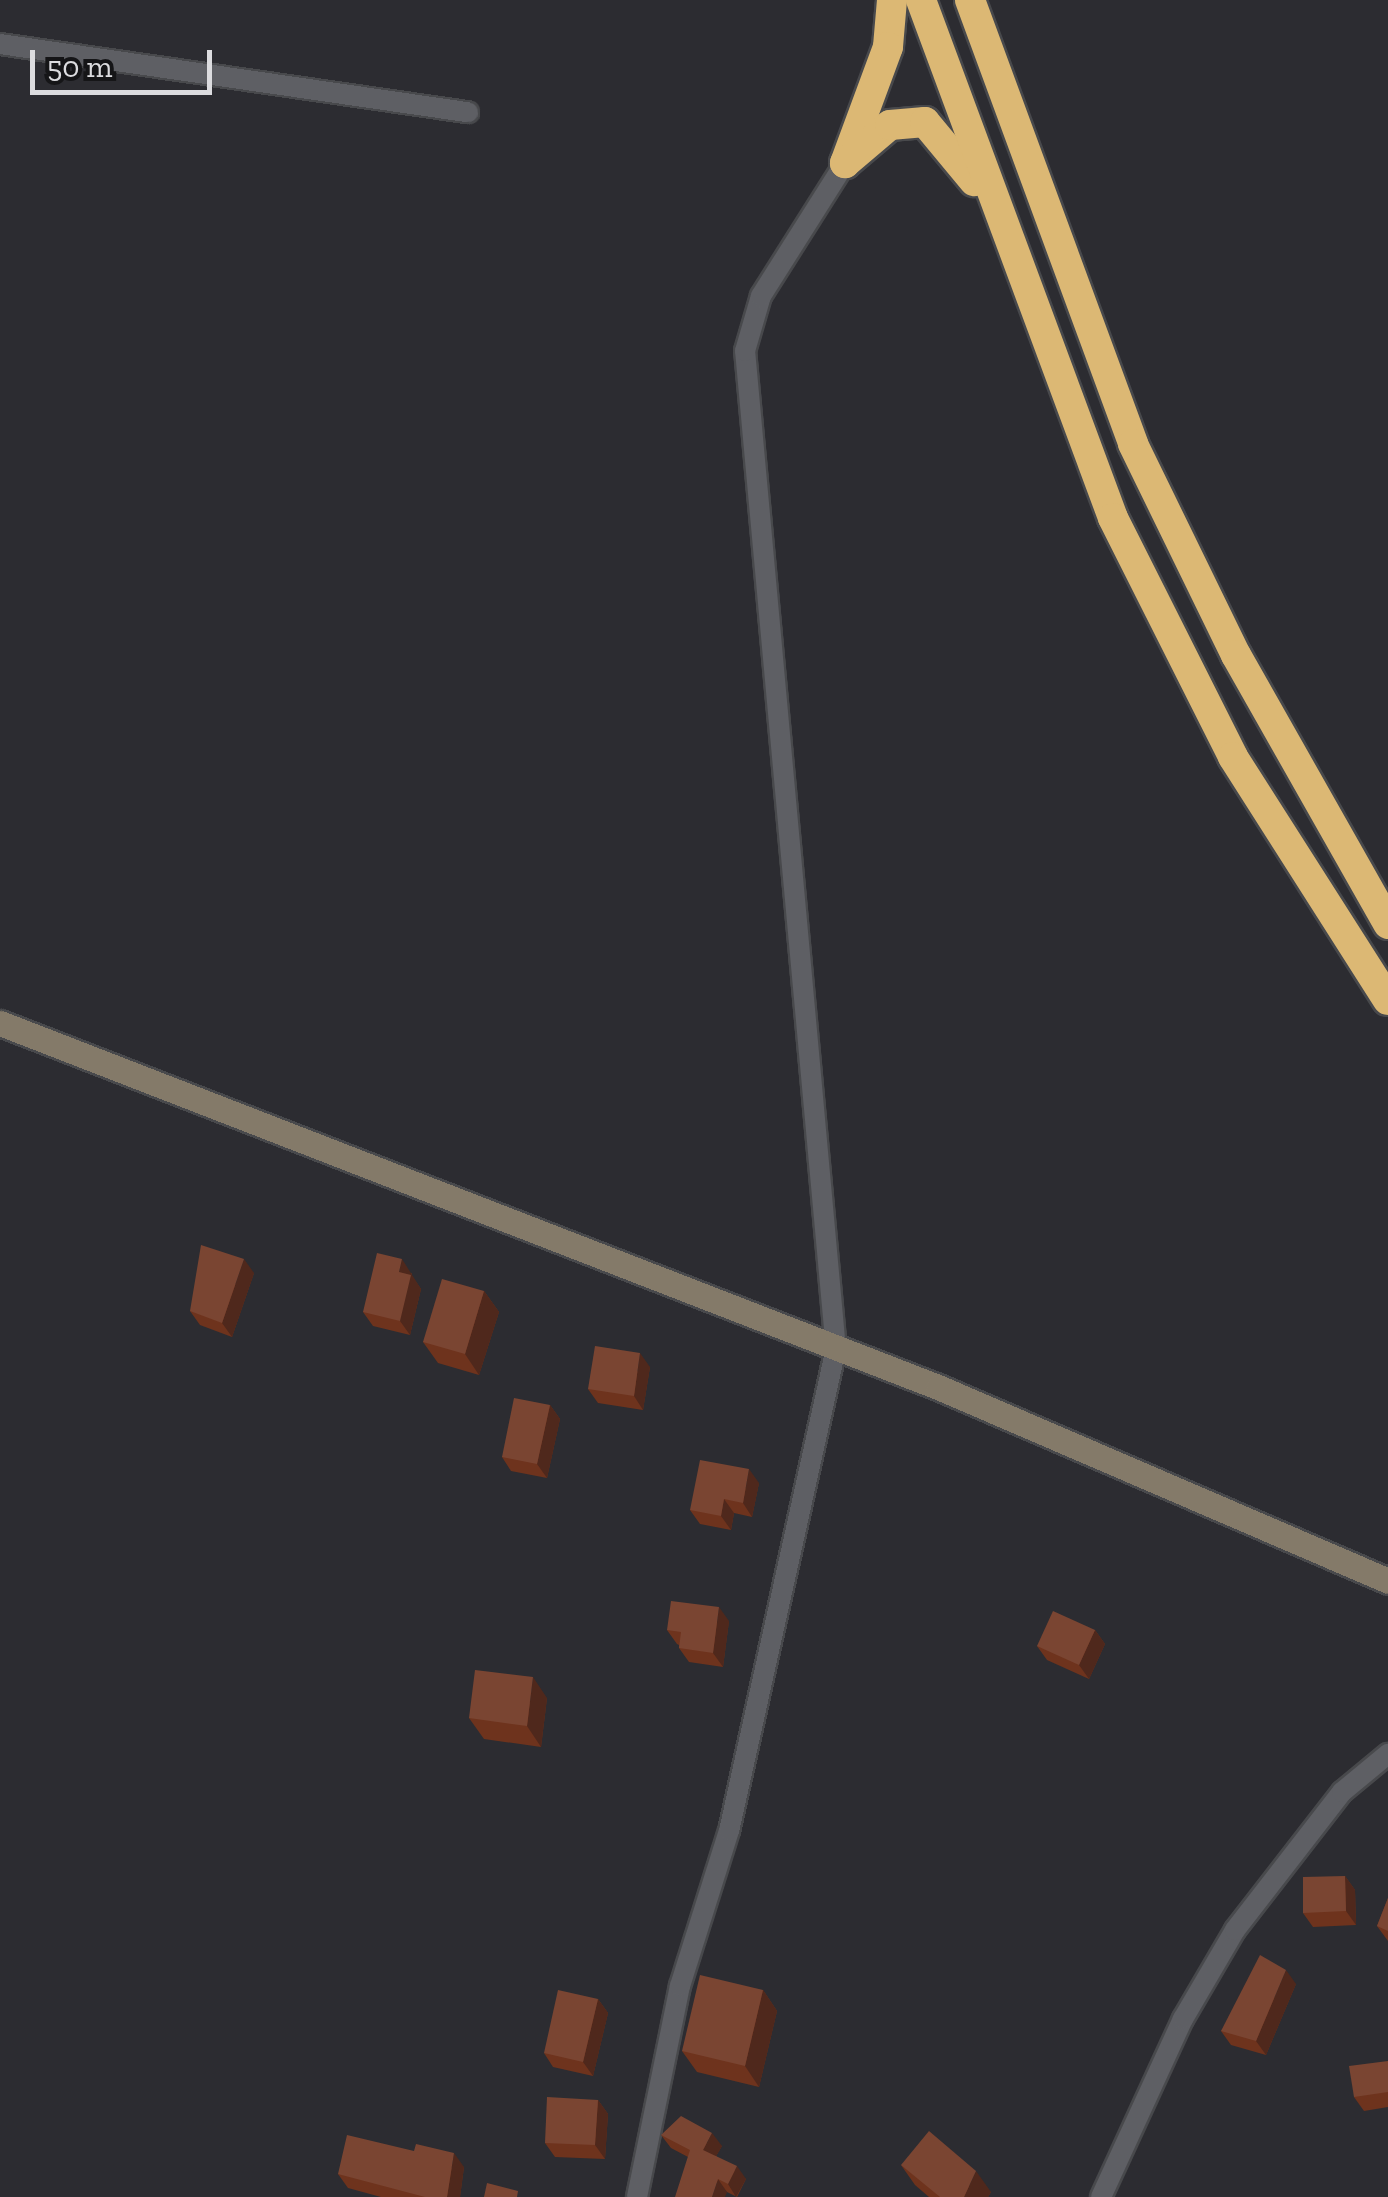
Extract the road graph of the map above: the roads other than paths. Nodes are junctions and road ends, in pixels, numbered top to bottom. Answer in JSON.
{"nodes":[{"id":1,"x":892,"y":0,"type":"edge"},
{"id":2,"x":921,"y":0,"type":"edge"},
{"id":3,"x":970,"y":0,"type":"edge"},
{"id":4,"x":982,"y":0,"type":"edge"},
{"id":5,"x":0,"y":44,"type":"edge"},
{"id":6,"x":996,"y":65,"type":"junction"},
{"id":7,"x":468,"y":112,"type":"dead end"},
{"id":8,"x":845,"y":163,"type":"junction"},
{"id":9,"x":996,"y":213,"type":"junction"},
{"id":10,"x":1388,"y":924,"type":"edge"},
{"id":11,"x":1388,"y":1000,"type":"edge"},
{"id":12,"x":0,"y":1022,"type":"edge"},
{"id":13,"x":836,"y":1350,"type":"junction"},
{"id":14,"x":1388,"y":1581,"type":"edge"},
{"id":15,"x":1388,"y":1754,"type":"edge"},
{"id":16,"x":637,"y":2197,"type":"edge"},
{"id":17,"x":1102,"y":2197,"type":"edge"}],
"edges":[{"from":1,"to":8,"type":"highway"},
{"from":2,"to":9,"type":"highway"},
{"from":3,"to":6,"type":"highway"},
{"from":4,"to":6,"type":"highway"},
{"from":5,"to":7,"type":"street"},
{"from":6,"to":10,"type":"highway"},
{"from":8,"to":9,"type":"highway"},
{"from":8,"to":13,"type":"street"},
{"from":9,"to":11,"type":"highway"},
{"from":12,"to":13,"type":"street"},
{"from":13,"to":14,"type":"street"},
{"from":13,"to":16,"type":"street"},
{"from":15,"to":17,"type":"street"}]}
